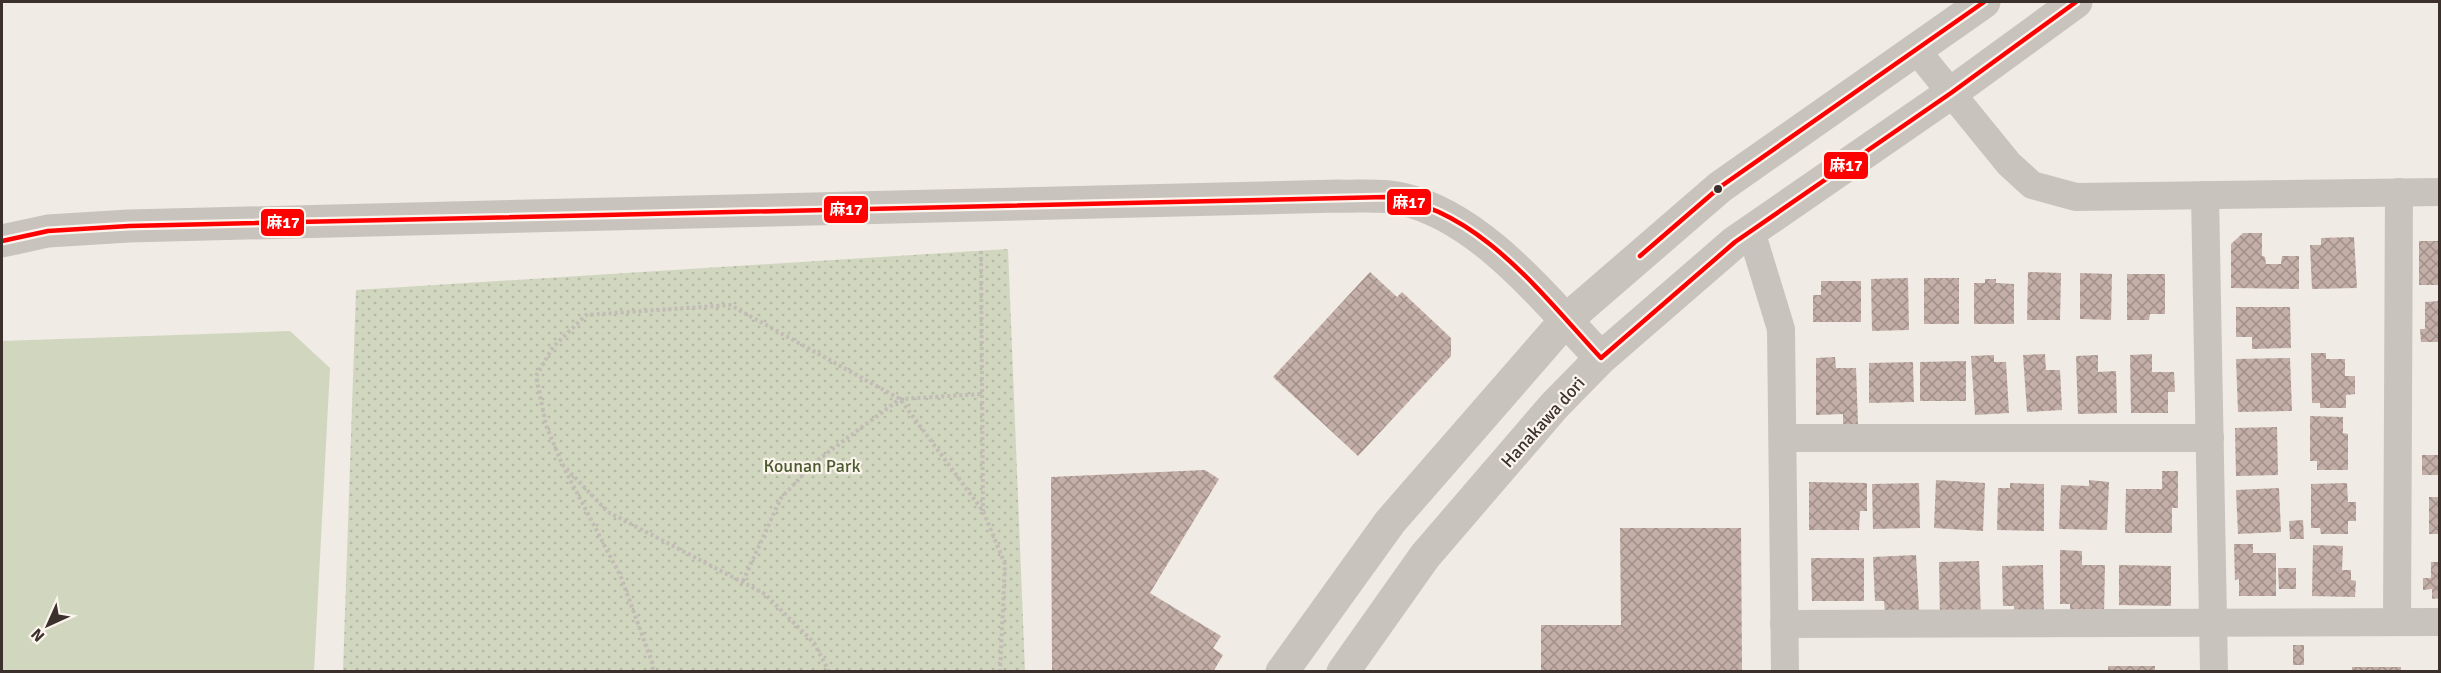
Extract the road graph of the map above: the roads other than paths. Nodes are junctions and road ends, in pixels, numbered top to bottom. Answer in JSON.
{"nodes":[{"id":1,"x":1984,"y":2,"type":"edge"},
{"id":2,"x":2076,"y":2,"type":"edge"},
{"id":3,"x":1917,"y":51,"type":"junction"},
{"id":4,"x":1951,"y":93,"type":"junction"},
{"id":5,"x":2398,"y":192,"type":"junction"},
{"id":6,"x":2439,"y":192,"type":"edge"},
{"id":7,"x":2205,"y":195,"type":"junction"},
{"id":8,"x":1751,"y":231,"type":"junction"},
{"id":9,"x":2,"y":241,"type":"edge"},
{"id":10,"x":1565,"y":321,"type":"junction"},
{"id":11,"x":1601,"y":358,"type":"junction"},
{"id":12,"x":1783,"y":438,"type":"junction"},
{"id":13,"x":2210,"y":438,"type":"junction"},
{"id":14,"x":2397,"y":622,"type":"junction"},
{"id":15,"x":2439,"y":622,"type":"edge"},
{"id":16,"x":1784,"y":624,"type":"junction"},
{"id":17,"x":2213,"y":624,"type":"junction"},
{"id":18,"x":1282,"y":672,"type":"edge"},
{"id":19,"x":1343,"y":672,"type":"edge"},
{"id":20,"x":1785,"y":672,"type":"edge"},
{"id":21,"x":2214,"y":672,"type":"edge"}],
"edges":[{"from":1,"to":3,"type":"street"},
{"from":2,"to":4,"type":"street","name":"Hanakawa dori"},
{"from":3,"to":4,"type":"street"},
{"from":3,"to":10,"type":"street"},
{"from":4,"to":7,"type":"street"},
{"from":4,"to":8,"type":"street","name":"Hanakawa dori"},
{"from":5,"to":6,"type":"street"},
{"from":5,"to":7,"type":"street"},
{"from":5,"to":14,"type":"street"},
{"from":7,"to":13,"type":"street"},
{"from":8,"to":11,"type":"street","name":"Hanakawa dori"},
{"from":8,"to":12,"type":"street"},
{"from":9,"to":10,"type":"street"},
{"from":10,"to":11,"type":"street"},
{"from":10,"to":18,"type":"street"},
{"from":11,"to":19,"type":"street","name":"Hanakawa dori"},
{"from":12,"to":13,"type":"street"},
{"from":12,"to":16,"type":"street"},
{"from":13,"to":17,"type":"street"},
{"from":14,"to":15,"type":"street"},
{"from":14,"to":17,"type":"street"},
{"from":16,"to":17,"type":"street"},
{"from":16,"to":20,"type":"street"},
{"from":17,"to":21,"type":"street"}]}
